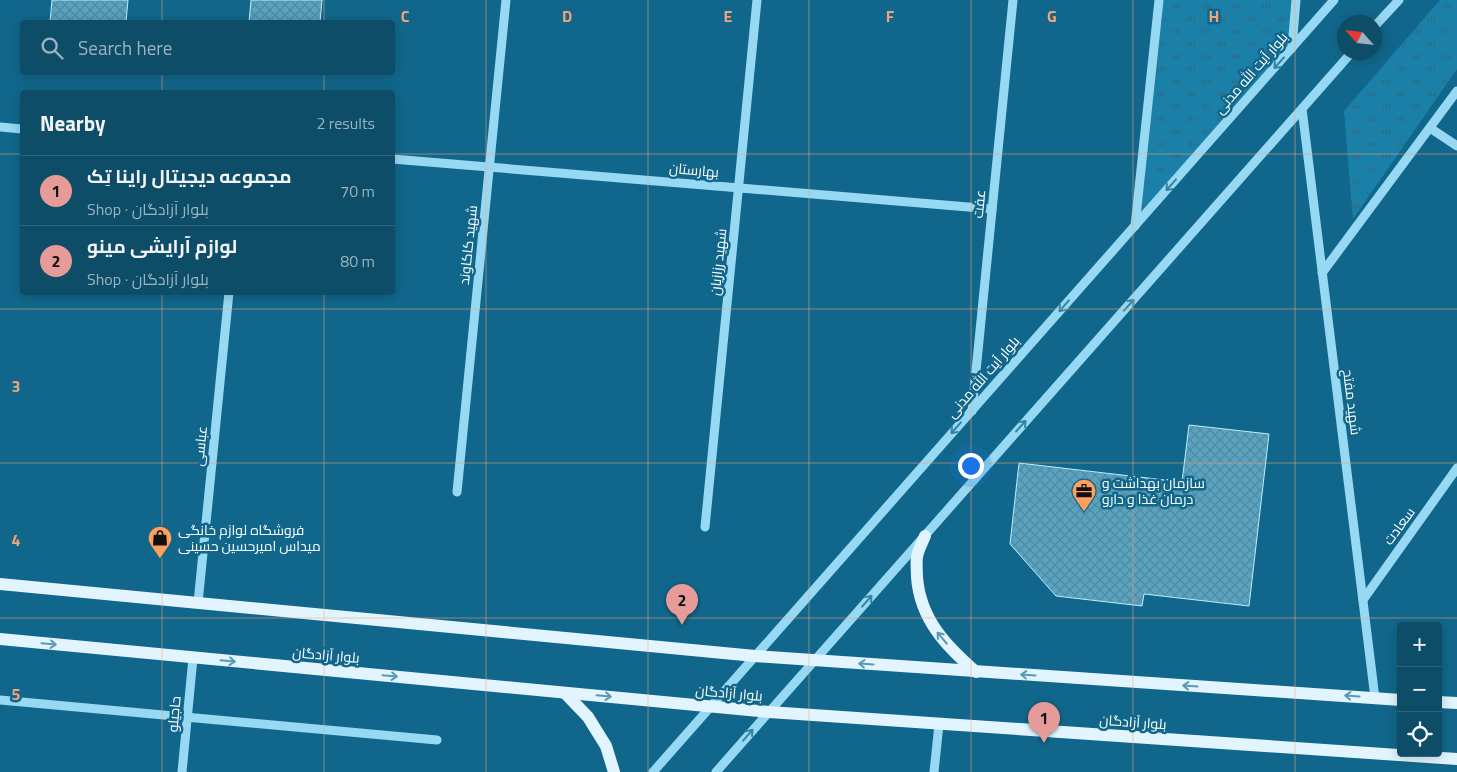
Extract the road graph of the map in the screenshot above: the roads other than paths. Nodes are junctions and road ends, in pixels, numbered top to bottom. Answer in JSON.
{"nodes":[{"id":1,"x":506,"y":0,"type":"edge"},
{"id":2,"x":758,"y":0,"type":"edge"},
{"id":3,"x":1013,"y":0,"type":"edge"},
{"id":4,"x":1159,"y":0,"type":"edge"},
{"id":5,"x":1296,"y":0,"type":"edge"},
{"id":6,"x":1334,"y":0,"type":"edge"},
{"id":7,"x":1399,"y":0,"type":"edge"},
{"id":8,"x":1382,"y":18,"type":"edge"},
{"id":9,"x":1292,"y":48,"type":"junction"},
{"id":10,"x":1345,"y":60,"type":"edge"},
{"id":11,"x":1457,"y":92,"type":"edge"},
{"id":12,"x":1302,"y":109,"type":"junction"},
{"id":13,"x":0,"y":127,"type":"edge"},
{"id":14,"x":1430,"y":128,"type":"junction"},
{"id":15,"x":20,"y":129,"type":"edge"},
{"id":16,"x":1457,"y":146,"type":"edge"},
{"id":17,"x":395,"y":160,"type":"edge"},
{"id":18,"x":489,"y":168,"type":"junction"},
{"id":19,"x":739,"y":188,"type":"junction"},
{"id":20,"x":992,"y":209,"type":"junction"},
{"id":21,"x":1135,"y":226,"type":"junction"},
{"id":22,"x":1322,"y":273,"type":"junction"},
{"id":23,"x":229,"y":295,"type":"edge"},
{"id":24,"x":972,"y":411,"type":"junction"},
{"id":25,"x":1457,"y":468,"type":"edge"},
{"id":26,"x":458,"y":492,"type":"dead end"},
{"id":27,"x":705,"y":527,"type":"dead end"},
{"id":28,"x":925,"y":536,"type":"junction"},
{"id":29,"x":0,"y":584,"type":"edge"},
{"id":30,"x":1362,"y":600,"type":"junction"},
{"id":31,"x":198,"y":603,"type":"junction"},
{"id":32,"x":0,"y":639,"type":"edge"},
{"id":33,"x":755,"y":656,"type":"junction"},
{"id":34,"x":193,"y":658,"type":"junction"},
{"id":35,"x":814,"y":661,"type":"junction"},
{"id":36,"x":976,"y":672,"type":"junction"},
{"id":37,"x":565,"y":693,"type":"junction"},
{"id":38,"x":1375,"y":698,"type":"junction"},
{"id":39,"x":0,"y":700,"type":"edge"},
{"id":40,"x":1397,"y":700,"type":"edge"},
{"id":41,"x":1442,"y":702,"type":"edge"},
{"id":42,"x":1457,"y":703,"type":"edge"},
{"id":43,"x":710,"y":706,"type":"junction"},
{"id":44,"x":769,"y":712,"type":"junction"},
{"id":45,"x":188,"y":717,"type":"junction"},
{"id":46,"x":939,"y":724,"type":"junction"},
{"id":47,"x":437,"y":740,"type":"dead end"},
{"id":48,"x":1457,"y":759,"type":"edge"},
{"id":49,"x":182,"y":772,"type":"edge"},
{"id":50,"x":614,"y":772,"type":"edge"},
{"id":51,"x":653,"y":772,"type":"edge"},
{"id":52,"x":716,"y":772,"type":"edge"},
{"id":53,"x":934,"y":772,"type":"edge"}],
"edges":[{"from":1,"to":18,"type":"street","name":"شهید کاکاوند"},
{"from":2,"to":19,"type":"street","name":"شهید رزازیان"},
{"from":3,"to":20,"type":"street","name":"عفت"},
{"from":4,"to":21,"type":"street"},
{"from":5,"to":9,"type":"street"},
{"from":6,"to":9,"type":"street","name":"بلوار آیت الله مدنی"},
{"from":7,"to":8,"type":"street"},
{"from":9,"to":21,"type":"street","name":"بلوار آیت الله مدنی","one_way":true},
{"from":10,"to":12,"type":"street"},
{"from":11,"to":14,"type":"street"},
{"from":12,"to":22,"type":"street","name":"شهید مفتح"},
{"from":28,"to":12,"type":"street","one_way":true},
{"from":13,"to":15,"type":"street"},
{"from":14,"to":16,"type":"street"},
{"from":14,"to":22,"type":"street"},
{"from":17,"to":18,"type":"street","name":"بهارستان"},
{"from":18,"to":19,"type":"street","name":"بهارستان"},
{"from":18,"to":26,"type":"street","name":"شهید کاکاوند"},
{"from":19,"to":20,"type":"street","name":"بهارستان"},
{"from":19,"to":27,"type":"street","name":"شهید رزازیان"},
{"from":20,"to":24,"type":"street","name":"عفت"},
{"from":21,"to":24,"type":"street","name":"بلوار آیت الله مدنی","one_way":true},
{"from":22,"to":30,"type":"street","name":"شهید مفتح"},
{"from":23,"to":31,"type":"street","name":"عباسی"},
{"from":24,"to":33,"type":"street","name":"بلوار آیت الله مدنی","one_way":true},
{"from":25,"to":30,"type":"street","name":"سعادت"},
{"from":35,"to":28,"type":"street","one_way":true},
{"from":36,"to":28,"type":"main road","one_way":true},
{"from":29,"to":31,"type":"main road"},
{"from":30,"to":38,"type":"street","name":"شهید مفتح"},
{"from":31,"to":33,"type":"main road"},
{"from":32,"to":34,"type":"main road","name":"بلوار آزادگان","one_way":true},
{"from":33,"to":35,"type":"main road"},
{"from":33,"to":43,"type":"street","name":"بلوار آیت الله مدنی"},
{"from":34,"to":37,"type":"main road","name":"بلوار آزادگان","one_way":true},
{"from":34,"to":45,"type":"street","name":"حاجیلو"},
{"from":36,"to":35,"type":"main road","one_way":true},
{"from":35,"to":44,"type":"street"},
{"from":38,"to":36,"type":"main road","one_way":true},
{"from":37,"to":43,"type":"main road","name":"بلوار آزادگان","one_way":true},
{"from":37,"to":50,"type":"main road"},
{"from":38,"to":40,"type":"main road"},
{"from":39,"to":45,"type":"street"},
{"from":41,"to":42,"type":"main road"},
{"from":43,"to":44,"type":"main road","name":"بلوار آزادگان"},
{"from":43,"to":51,"type":"street","name":"بلوار آیت الله مدنی"},
{"from":44,"to":46,"type":"main road","name":"بلوار آزادگان"},
{"from":52,"to":44,"type":"street","one_way":true},
{"from":45,"to":47,"type":"street"},
{"from":45,"to":49,"type":"street","name":"حاجیلو"},
{"from":46,"to":48,"type":"main road","name":"بلوار آزادگان"},
{"from":46,"to":53,"type":"street"}]}
